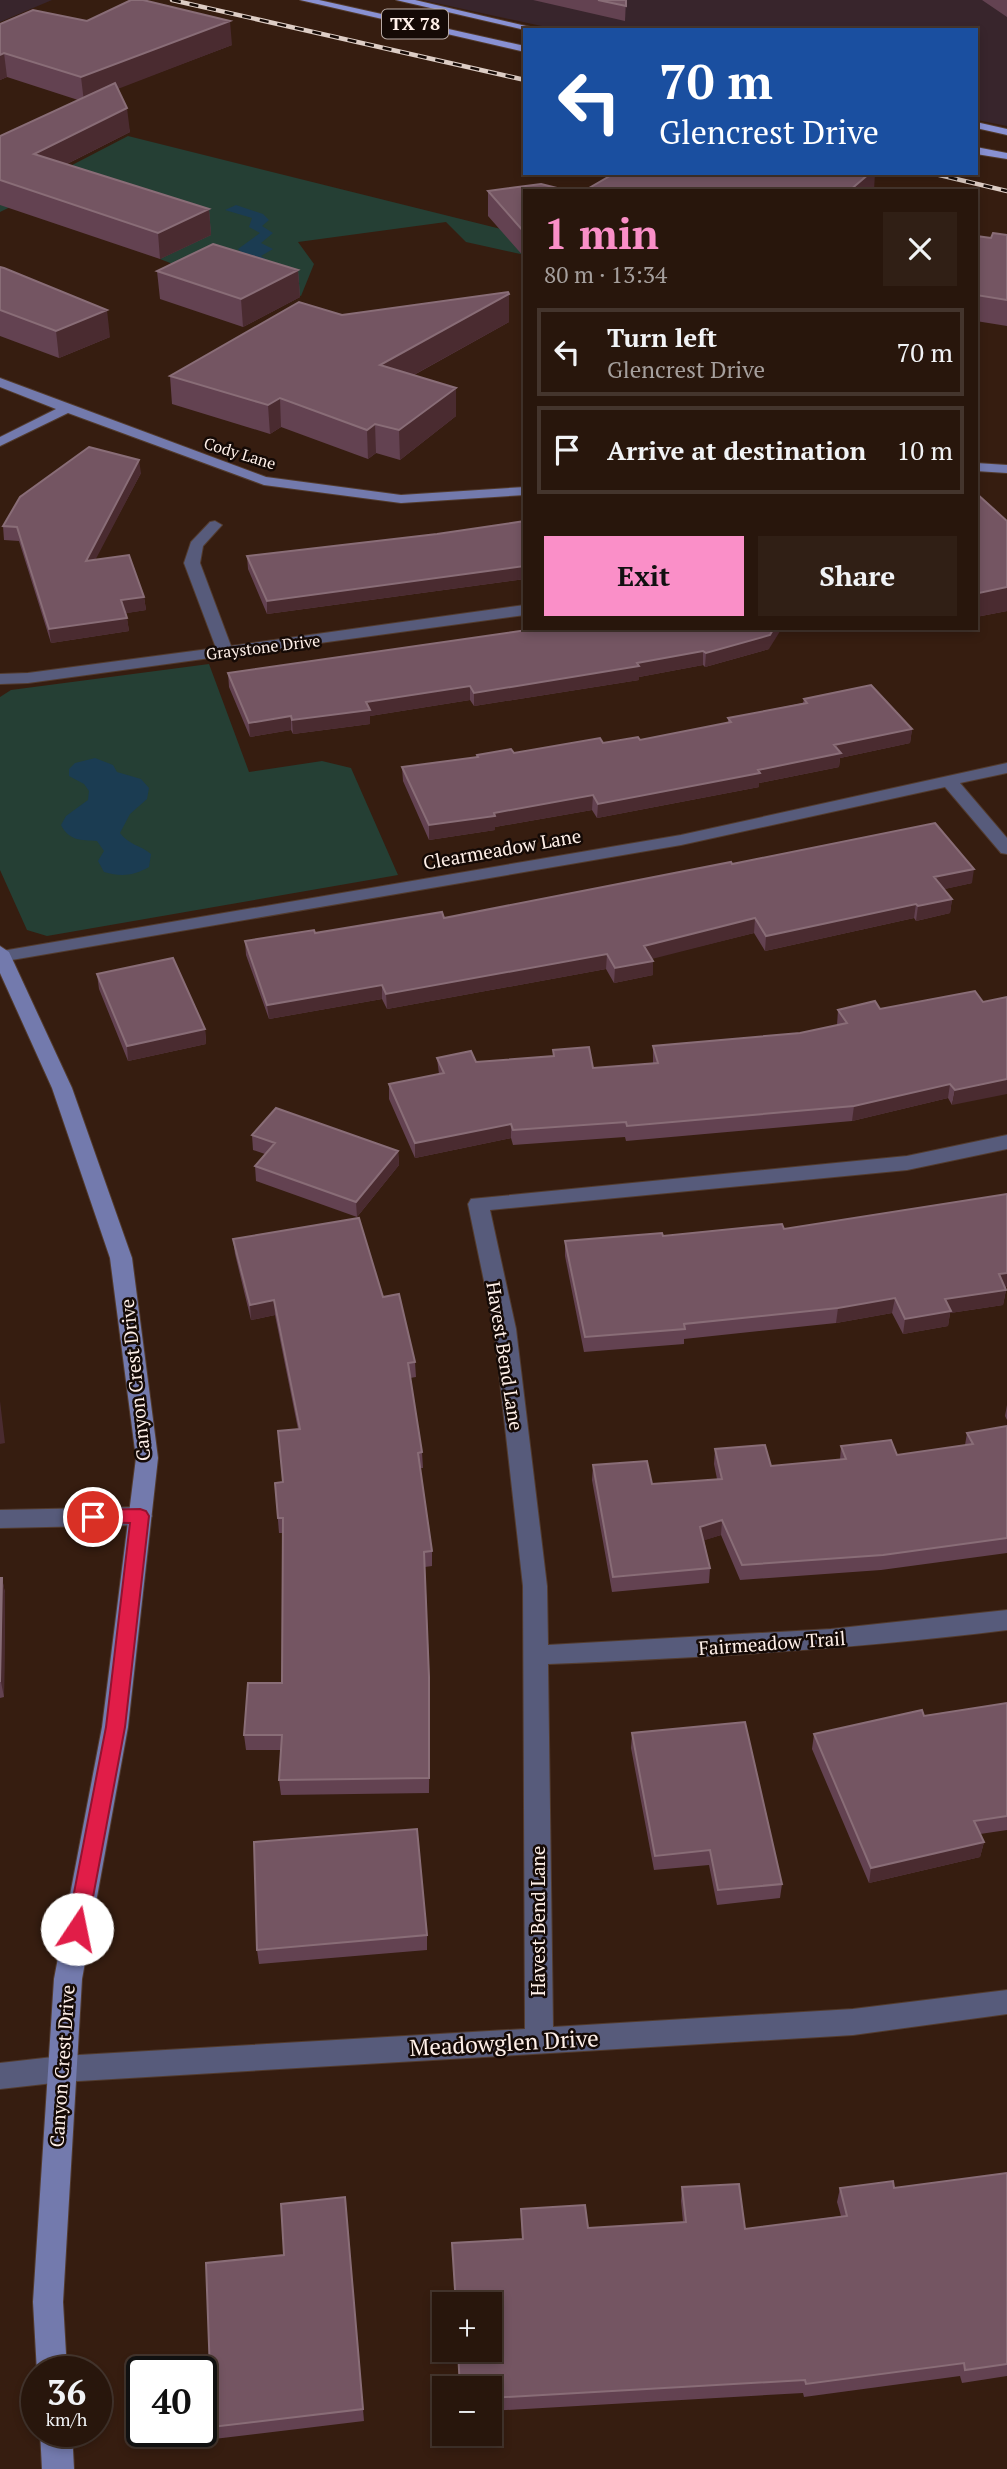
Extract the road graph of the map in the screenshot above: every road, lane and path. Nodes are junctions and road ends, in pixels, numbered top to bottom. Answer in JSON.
{"nodes":[{"id":1,"x":305,"y":0,"type":"edge"},
{"id":2,"x":401,"y":0,"type":"edge"},
{"id":3,"x":529,"y":28,"type":"edge"},
{"id":4,"x":523,"y":49,"type":"edge"},
{"id":5,"x":978,"y":125,"type":"edge"},
{"id":6,"x":1007,"y":132,"type":"edge"},
{"id":7,"x":978,"y":149,"type":"edge"},
{"id":8,"x":1007,"y":156,"type":"edge"},
{"id":9,"x":0,"y":382,"type":"edge"},
{"id":10,"x":68,"y":408,"type":"junction"},
{"id":11,"x":0,"y":442,"type":"edge"},
{"id":12,"x":978,"y":467,"type":"edge"},
{"id":13,"x":1007,"y":468,"type":"edge"},
{"id":14,"x":523,"y":491,"type":"edge"},
{"id":15,"x":215,"y":525,"type":"dead end"},
{"id":16,"x":523,"y":610,"type":"edge"},
{"id":17,"x":225,"y":652,"type":"junction"},
{"id":18,"x":0,"y":678,"type":"edge"},
{"id":19,"x":1007,"y":768,"type":"edge"},
{"id":20,"x":947,"y":780,"type":"junction"},
{"id":21,"x":1007,"y":849,"type":"edge"},
{"id":22,"x":1,"y":955,"type":"edge"},
{"id":23,"x":1007,"y":1142,"type":"edge"},
{"id":24,"x":140,"y":1516,"type":"junction"},
{"id":25,"x":0,"y":1519,"type":"edge"},
{"id":26,"x":1007,"y":1620,"type":"edge"},
{"id":27,"x":536,"y":1656,"type":"junction"},
{"id":28,"x":1007,"y":2002,"type":"edge"},
{"id":29,"x":539,"y":2041,"type":"junction"},
{"id":30,"x":62,"y":2068,"type":"junction"},
{"id":31,"x":0,"y":2076,"type":"edge"},
{"id":32,"x":51,"y":2356,"type":"edge"},
{"id":33,"x":57,"y":2447,"type":"edge"},
{"id":34,"x":58,"y":2469,"type":"edge"}],
"edges":[{"from":1,"to":4,"type":"main road","number":"TX 78"},
{"from":2,"to":3,"type":"main road","number":"TX 78"},
{"from":5,"to":6,"type":"main road"},
{"from":7,"to":8,"type":"main road"},
{"from":9,"to":10,"type":"street","name":"Cody Lane"},
{"from":10,"to":11,"type":"street"},
{"from":10,"to":14,"type":"street","name":"Cody Lane"},
{"from":12,"to":13,"type":"street"},
{"from":15,"to":17,"type":"street"},
{"from":16,"to":17,"type":"street","name":"Graystone Drive"},
{"from":17,"to":18,"type":"street","name":"Graystone Drive"},
{"from":19,"to":20,"type":"street","name":"Clearmeadow Lane"},
{"from":20,"to":21,"type":"street"},
{"from":20,"to":22,"type":"street","name":"Clearmeadow Lane"},
{"from":22,"to":24,"type":"street","name":"Canyon Crest Drive"},
{"from":23,"to":27,"type":"street","name":"Havest Bend Lane"},
{"from":24,"to":25,"type":"street"},
{"from":24,"to":30,"type":"street","name":"Canyon Crest Drive"},
{"from":26,"to":27,"type":"street","name":"Fairmeadow Trail"},
{"from":27,"to":29,"type":"street","name":"Havest Bend Lane"},
{"from":28,"to":29,"type":"street","name":"Meadowglen Drive"},
{"from":29,"to":30,"type":"street","name":"Meadowglen Drive"},
{"from":30,"to":31,"type":"street","name":"Meadowglen Drive"},
{"from":30,"to":32,"type":"street","name":"Canyon Crest Drive"},
{"from":33,"to":34,"type":"street"}]}
